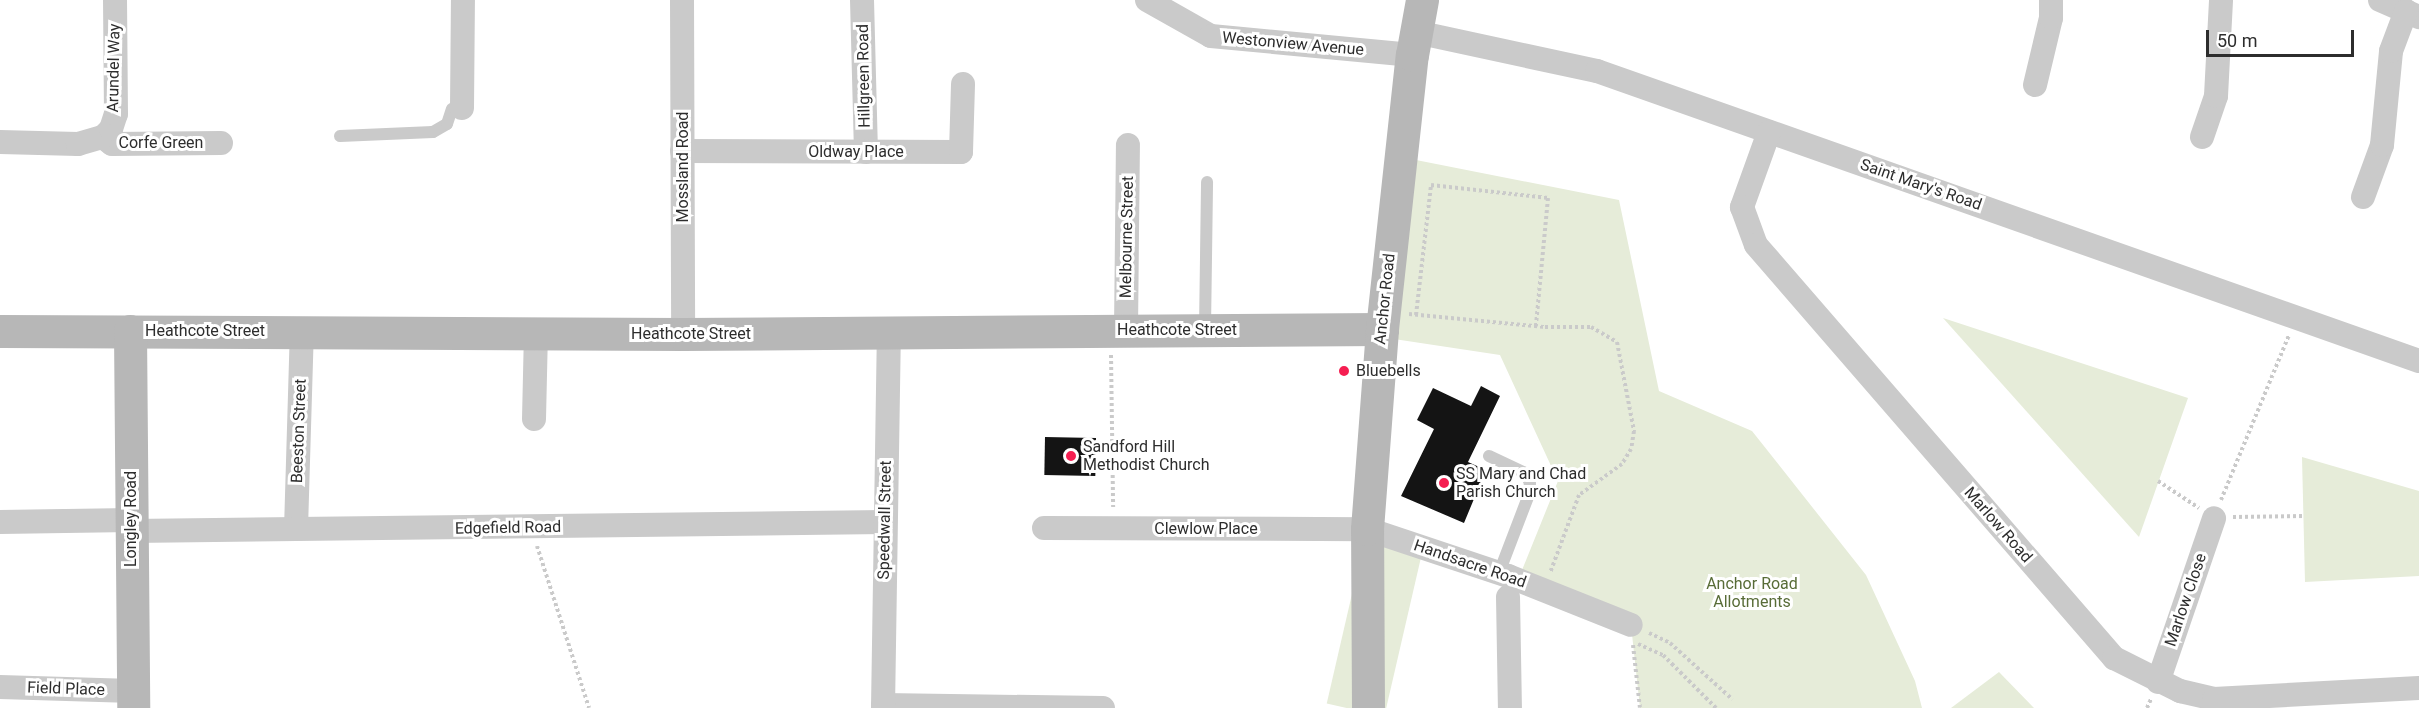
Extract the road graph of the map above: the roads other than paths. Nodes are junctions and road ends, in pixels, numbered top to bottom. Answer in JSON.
{"nodes":[{"id":1,"x":115,"y":0,"type":"edge"},
{"id":2,"x":463,"y":0,"type":"edge"},
{"id":3,"x":682,"y":0,"type":"edge"},
{"id":4,"x":862,"y":0,"type":"edge"},
{"id":5,"x":1422,"y":0,"type":"edge"},
{"id":6,"x":2050,"y":0,"type":"edge"},
{"id":7,"x":2221,"y":0,"type":"edge"},
{"id":8,"x":2380,"y":0,"type":"edge"},
{"id":9,"x":1154,"y":2,"type":"edge"},
{"id":10,"x":2412,"y":14,"type":"edge"},
{"id":11,"x":1414,"y":43,"type":"junction"},
{"id":12,"x":963,"y":84,"type":"dead end"},
{"id":13,"x":2035,"y":85,"type":"dead end"},
{"id":14,"x":460,"y":109,"type":"joint"},
{"id":15,"x":1769,"y":132,"type":"junction"},
{"id":16,"x":340,"y":136,"type":"dead end"},
{"id":17,"x":103,"y":137,"type":"junction"},
{"id":18,"x":2202,"y":137,"type":"dead end"},
{"id":19,"x":0,"y":142,"type":"edge"},
{"id":20,"x":221,"y":143,"type":"dead end"},
{"id":21,"x":1128,"y":145,"type":"dead end"},
{"id":22,"x":682,"y":151,"type":"junction"},
{"id":23,"x":866,"y":152,"type":"junction"},
{"id":24,"x":1207,"y":182,"type":"dead end"},
{"id":25,"x":2363,"y":197,"type":"dead end"},
{"id":26,"x":1383,"y":320,"type":"junction"},
{"id":27,"x":1118,"y":330,"type":"junction"},
{"id":28,"x":1204,"y":330,"type":"junction"},
{"id":29,"x":0,"y":331,"type":"edge"},
{"id":30,"x":130,"y":331,"type":"junction"},
{"id":31,"x":302,"y":332,"type":"junction"},
{"id":32,"x":536,"y":333,"type":"junction"},
{"id":33,"x":889,"y":333,"type":"junction"},
{"id":34,"x":683,"y":334,"type":"junction"},
{"id":35,"x":2419,"y":361,"type":"edge"},
{"id":36,"x":534,"y":419,"type":"dead end"},
{"id":37,"x":1489,"y":456,"type":"dead end"},
{"id":38,"x":2214,"y":518,"type":"road end"},
{"id":39,"x":0,"y":522,"type":"edge"},
{"id":40,"x":885,"y":522,"type":"junction"},
{"id":41,"x":131,"y":525,"type":"junction"},
{"id":42,"x":1044,"y":528,"type":"dead end"},
{"id":43,"x":296,"y":529,"type":"junction"},
{"id":44,"x":1367,"y":529,"type":"junction"},
{"id":45,"x":1499,"y":573,"type":"junction"},
{"id":46,"x":1508,"y":597,"type":"dead end"},
{"id":47,"x":1632,"y":633,"type":"road end"},
{"id":48,"x":2158,"y":682,"type":"junction"},
{"id":49,"x":0,"y":687,"type":"edge"},
{"id":50,"x":2419,"y":688,"type":"edge"},
{"id":51,"x":133,"y":700,"type":"edge"},
{"id":52,"x":883,"y":706,"type":"edge"},
{"id":53,"x":1103,"y":708,"type":"edge"},
{"id":54,"x":1368,"y":708,"type":"edge"},
{"id":55,"x":1510,"y":708,"type":"edge"}],
"edges":[{"from":1,"to":17,"type":"street","name":"Arundel Way"},
{"from":2,"to":14,"type":"street"},
{"from":3,"to":22,"type":"street","name":"Mossland Road"},
{"from":4,"to":23,"type":"street","name":"Hillgreen Road"},
{"from":5,"to":11,"type":"street","name":"Anchor Road"},
{"from":6,"to":13,"type":"street"},
{"from":7,"to":18,"type":"street"},
{"from":8,"to":10,"type":"street"},
{"from":9,"to":11,"type":"street","name":"Westonview Avenue"},
{"from":10,"to":25,"type":"street"},
{"from":11,"to":15,"type":"street","name":"Saint Mary's Road"},
{"from":11,"to":26,"type":"street","name":"Anchor Road"},
{"from":12,"to":23,"type":"street","name":"Oldway Place"},
{"from":14,"to":16,"type":"lane"},
{"from":15,"to":35,"type":"street","name":"Saint Mary's Road"},
{"from":15,"to":48,"type":"street","name":"Marlow Road"},
{"from":17,"to":19,"type":"street"},
{"from":17,"to":20,"type":"street","name":"Corfe Green"},
{"from":21,"to":27,"type":"street","name":"Melbourne Street"},
{"from":22,"to":23,"type":"street","name":"Oldway Place"},
{"from":22,"to":34,"type":"street","name":"Mossland Road"},
{"from":24,"to":28,"type":"lane"},
{"from":26,"to":28,"type":"street","name":"Heathcote Street"},
{"from":26,"to":44,"type":"street","name":"Anchor Road"},
{"from":27,"to":28,"type":"street","name":"Heathcote Street"},
{"from":27,"to":33,"type":"street","name":"Heathcote Street"},
{"from":29,"to":30,"type":"street","name":"Heathcote Street"},
{"from":30,"to":31,"type":"street","name":"Heathcote Street"},
{"from":30,"to":41,"type":"street","name":"Longley Road"},
{"from":31,"to":32,"type":"street","name":"Heathcote Street"},
{"from":31,"to":43,"type":"street","name":"Beeston Street"},
{"from":32,"to":34,"type":"street","name":"Heathcote Street"},
{"from":32,"to":36,"type":"street"},
{"from":33,"to":34,"type":"street","name":"Heathcote Street"},
{"from":33,"to":40,"type":"street","name":"Speedwall Street"},
{"from":37,"to":45,"type":"lane"},
{"from":38,"to":48,"type":"street","name":"Marlow Close"},
{"from":39,"to":41,"type":"street","name":"Edgefield Road"},
{"from":40,"to":43,"type":"street","name":"Edgefield Road"},
{"from":40,"to":52,"type":"street","name":"Speedwall Street"},
{"from":41,"to":43,"type":"street","name":"Edgefield Road"},
{"from":41,"to":51,"type":"street","name":"Longley Road"},
{"from":42,"to":44,"type":"street","name":"Clewlow Place"},
{"from":44,"to":45,"type":"street","name":"Handsacre Road"},
{"from":44,"to":54,"type":"street","name":"Anchor Road"},
{"from":45,"to":47,"type":"street","name":"Handsacre Road"},
{"from":46,"to":55,"type":"street"},
{"from":48,"to":50,"type":"street","name":"Marlow Road"},
{"from":49,"to":51,"type":"street","name":"Field Place"},
{"from":52,"to":53,"type":"street"}]}
